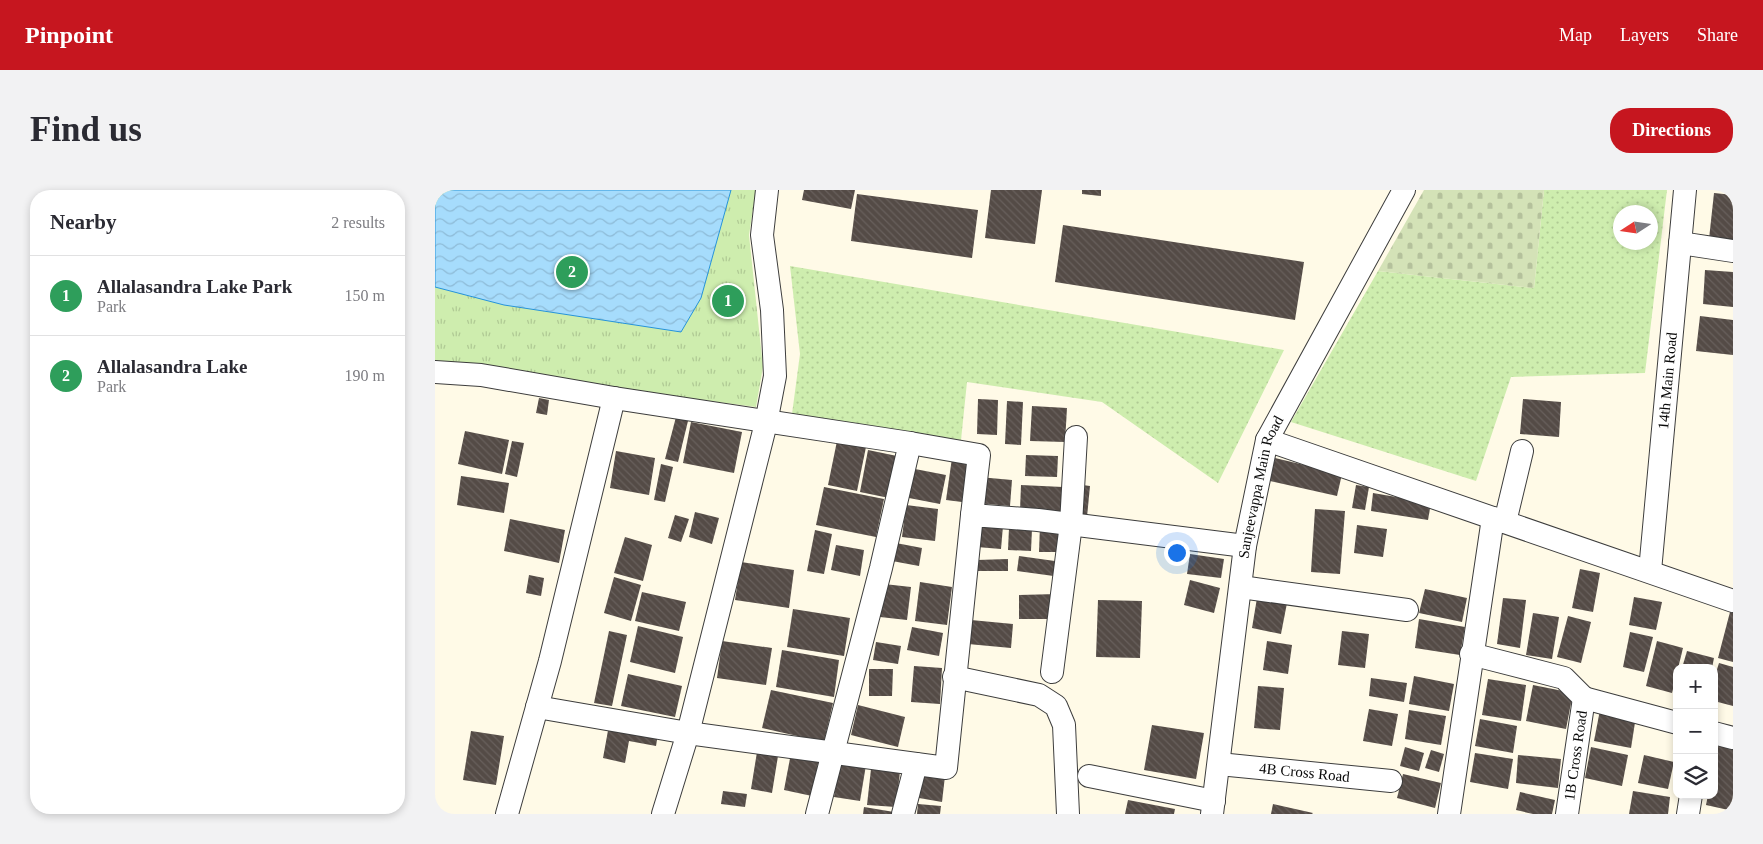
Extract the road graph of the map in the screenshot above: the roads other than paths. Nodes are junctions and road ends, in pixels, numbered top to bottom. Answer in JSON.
{"nodes":[{"id":1,"x":767,"y":190,"type":"edge"},
{"id":2,"x":1404,"y":190,"type":"edge"},
{"id":3,"x":1685,"y":190,"type":"edge"},
{"id":4,"x":1680,"y":243,"type":"junction"},
{"id":5,"x":1733,"y":252,"type":"edge"},
{"id":6,"x":435,"y":372,"type":"edge"},
{"id":7,"x":614,"y":398,"type":"junction"},
{"id":8,"x":766,"y":423,"type":"junction"},
{"id":9,"x":1077,"y":437,"type":"dead end"},
{"id":10,"x":1267,"y":440,"type":"junction"},
{"id":11,"x":910,"y":443,"type":"junction"},
{"id":12,"x":1522,"y":451,"type":"dead end"},
{"id":13,"x":972,"y":515,"type":"junction"},
{"id":14,"x":1499,"y":520,"type":"junction"},
{"id":15,"x":1071,"y":524,"type":"junction"},
{"id":16,"x":1245,"y":546,"type":"junction"},
{"id":17,"x":1649,"y":571,"type":"junction"},
{"id":18,"x":1241,"y":587,"type":"junction"},
{"id":19,"x":1733,"y":601,"type":"edge"},
{"id":20,"x":1407,"y":610,"type":"dead end"},
{"id":21,"x":1471,"y":654,"type":"junction"},
{"id":22,"x":1052,"y":672,"type":"dead end"},
{"id":23,"x":955,"y":677,"type":"junction"},
{"id":24,"x":1584,"y":698,"type":"junction"},
{"id":25,"x":537,"y":707,"type":"junction"},
{"id":26,"x":1673,"y":722,"type":"edge"},
{"id":27,"x":688,"y":733,"type":"junction"},
{"id":28,"x":1718,"y":734,"type":"edge"},
{"id":29,"x":1733,"y":738,"type":"edge"},
{"id":30,"x":833,"y":753,"type":"junction"},
{"id":31,"x":916,"y":764,"type":"junction"},
{"id":32,"x":1219,"y":764,"type":"junction"},
{"id":33,"x":1089,"y":776,"type":"dead end"},
{"id":34,"x":1391,"y":781,"type":"dead end"},
{"id":35,"x":1690,"y":799,"type":"edge"},
{"id":36,"x":1213,"y":807,"type":"edge"},
{"id":37,"x":507,"y":814,"type":"edge"},
{"id":38,"x":663,"y":814,"type":"edge"},
{"id":39,"x":817,"y":814,"type":"edge"},
{"id":40,"x":903,"y":814,"type":"edge"},
{"id":41,"x":1068,"y":814,"type":"edge"},
{"id":42,"x":1449,"y":814,"type":"edge"},
{"id":43,"x":1567,"y":814,"type":"edge"},
{"id":44,"x":1688,"y":814,"type":"edge"}],
"edges":[{"from":1,"to":8,"type":"street"},
{"from":2,"to":10,"type":"street","name":"Sanjeevappa Main Road"},
{"from":3,"to":4,"type":"street","name":"14th Main Road"},
{"from":4,"to":5,"type":"street"},
{"from":4,"to":17,"type":"street","name":"14th Main Road"},
{"from":6,"to":7,"type":"street"},
{"from":7,"to":8,"type":"street"},
{"from":7,"to":25,"type":"street"},
{"from":8,"to":11,"type":"street"},
{"from":8,"to":27,"type":"street"},
{"from":9,"to":15,"type":"street"},
{"from":10,"to":14,"type":"street"},
{"from":10,"to":16,"type":"street","name":"Sanjeevappa Main Road"},
{"from":11,"to":13,"type":"street"},
{"from":11,"to":30,"type":"street"},
{"from":12,"to":14,"type":"street"},
{"from":13,"to":15,"type":"street"},
{"from":13,"to":23,"type":"street"},
{"from":14,"to":17,"type":"street"},
{"from":14,"to":21,"type":"street"},
{"from":15,"to":16,"type":"street"},
{"from":15,"to":22,"type":"street"},
{"from":16,"to":18,"type":"street","name":"Sanjeevappa Main Road"},
{"from":17,"to":19,"type":"street"},
{"from":18,"to":20,"type":"street"},
{"from":18,"to":32,"type":"street","name":"Sanjeevappa Main Road"},
{"from":21,"to":24,"type":"street"},
{"from":21,"to":42,"type":"street"},
{"from":23,"to":31,"type":"street"},
{"from":23,"to":41,"type":"street"},
{"from":24,"to":26,"type":"street"},
{"from":24,"to":43,"type":"street","name":"1B Cross Road"},
{"from":25,"to":27,"type":"street"},
{"from":25,"to":37,"type":"street"},
{"from":27,"to":30,"type":"street"},
{"from":27,"to":38,"type":"street"},
{"from":28,"to":29,"type":"street"},
{"from":30,"to":31,"type":"street"},
{"from":30,"to":39,"type":"street"},
{"from":31,"to":40,"type":"street"},
{"from":32,"to":34,"type":"street","name":"4B Cross Road"},
{"from":32,"to":36,"type":"street","name":"Sanjeevappa Main Road"},
{"from":33,"to":36,"type":"street"},
{"from":35,"to":44,"type":"street"}]}
